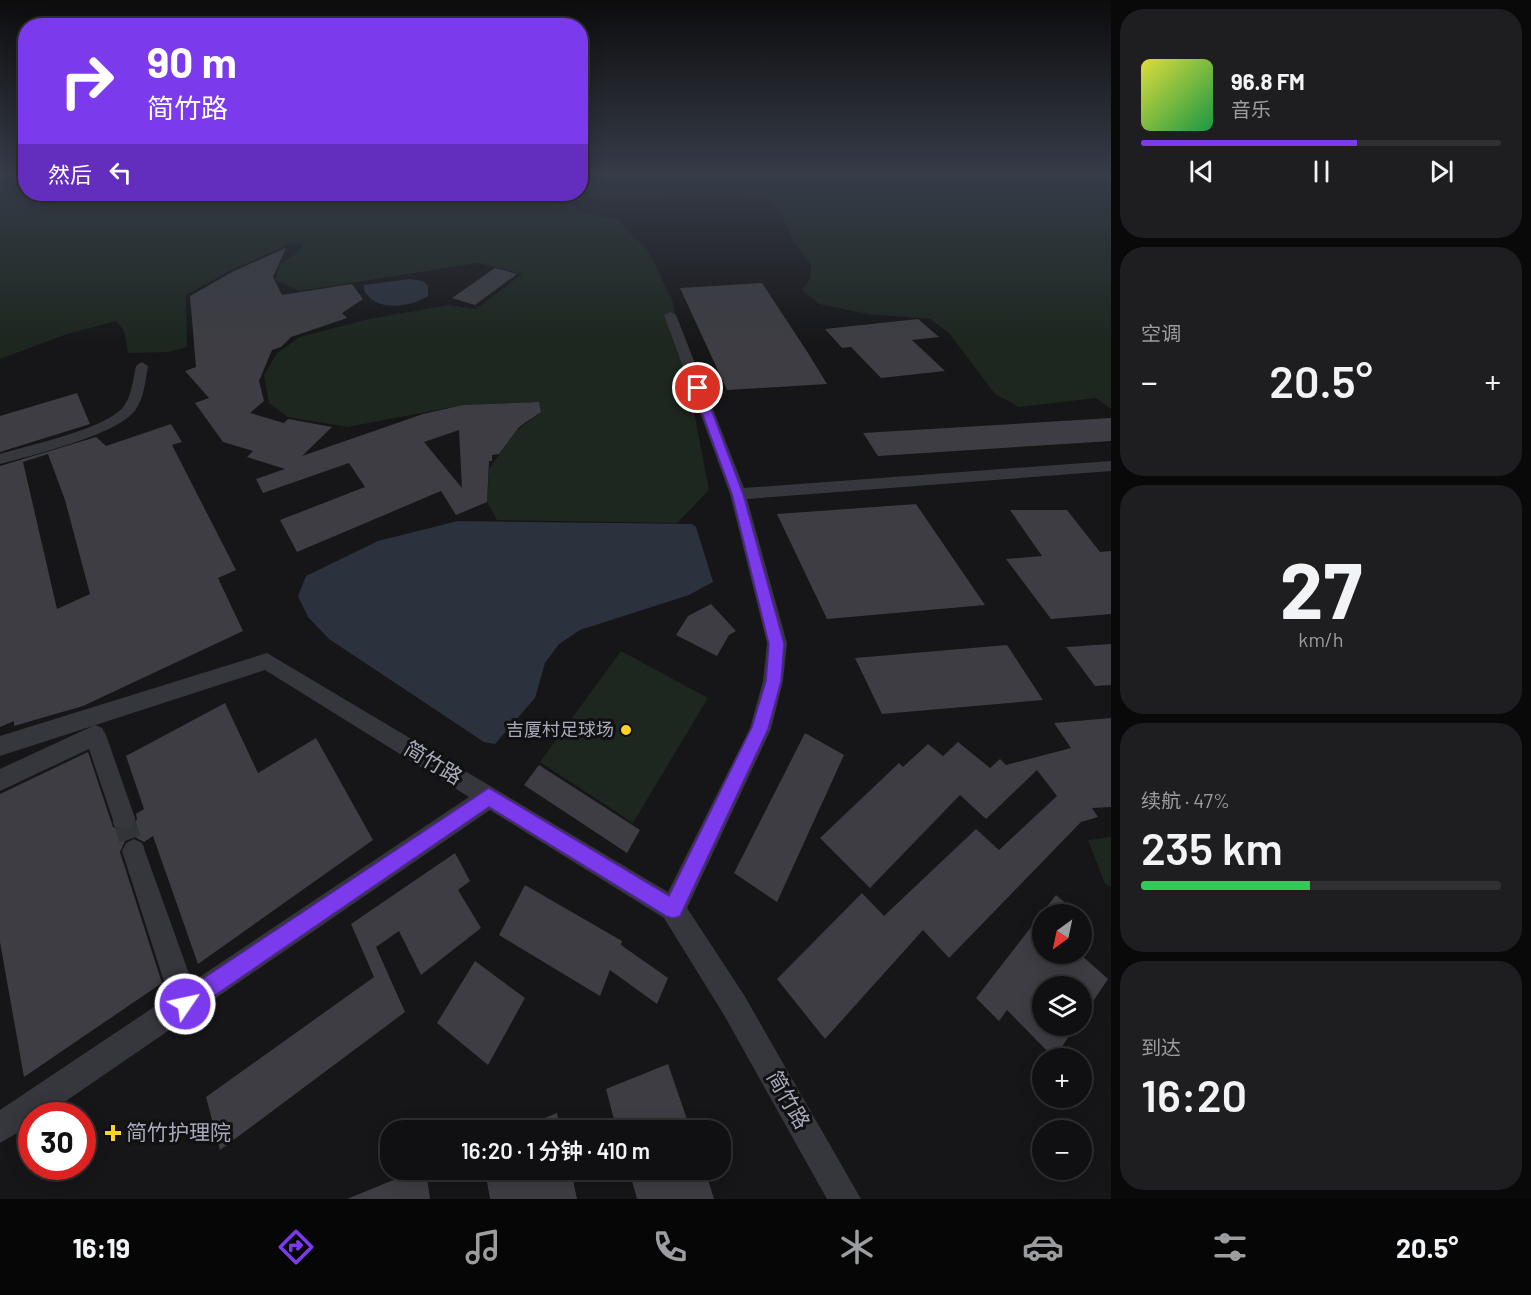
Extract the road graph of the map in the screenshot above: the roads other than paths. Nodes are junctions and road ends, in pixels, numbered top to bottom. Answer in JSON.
{"nodes":[{"id":1,"x":670,"y":315,"type":"dead end"},
{"id":2,"x":142,"y":366,"type":"dead end"},
{"id":3,"x":0,"y":459,"type":"edge"},
{"id":4,"x":1111,"y":466,"type":"edge"},
{"id":5,"x":738,"y":494,"type":"junction"},
{"id":6,"x":0,"y":746,"type":"edge"},
{"id":7,"x":0,"y":780,"type":"edge"},
{"id":8,"x":489,"y":797,"type":"junction"},
{"id":9,"x":123,"y":818,"type":"tunnel mouth"},
{"id":10,"x":134,"y":850,"type":"tunnel mouth"},
{"id":11,"x":673,"y":909,"type":"junction"},
{"id":12,"x":185,"y":1004,"type":"junction"},
{"id":13,"x":0,"y":1128,"type":"edge"},
{"id":14,"x":845,"y":1199,"type":"edge"}],
"edges":[{"from":1,"to":5,"type":"street"},
{"from":2,"to":3,"type":"street"},
{"from":4,"to":5,"type":"street"},
{"from":5,"to":11,"type":"street"},
{"from":6,"to":8,"type":"street","name":"简竹路"},
{"from":7,"to":9,"type":"street"},
{"from":8,"to":11,"type":"street","name":"简竹路"},
{"from":8,"to":12,"type":"street"},
{"from":10,"to":12,"type":"street"},
{"from":11,"to":14,"type":"street","name":"简竹路"},
{"from":12,"to":13,"type":"street"}]}
